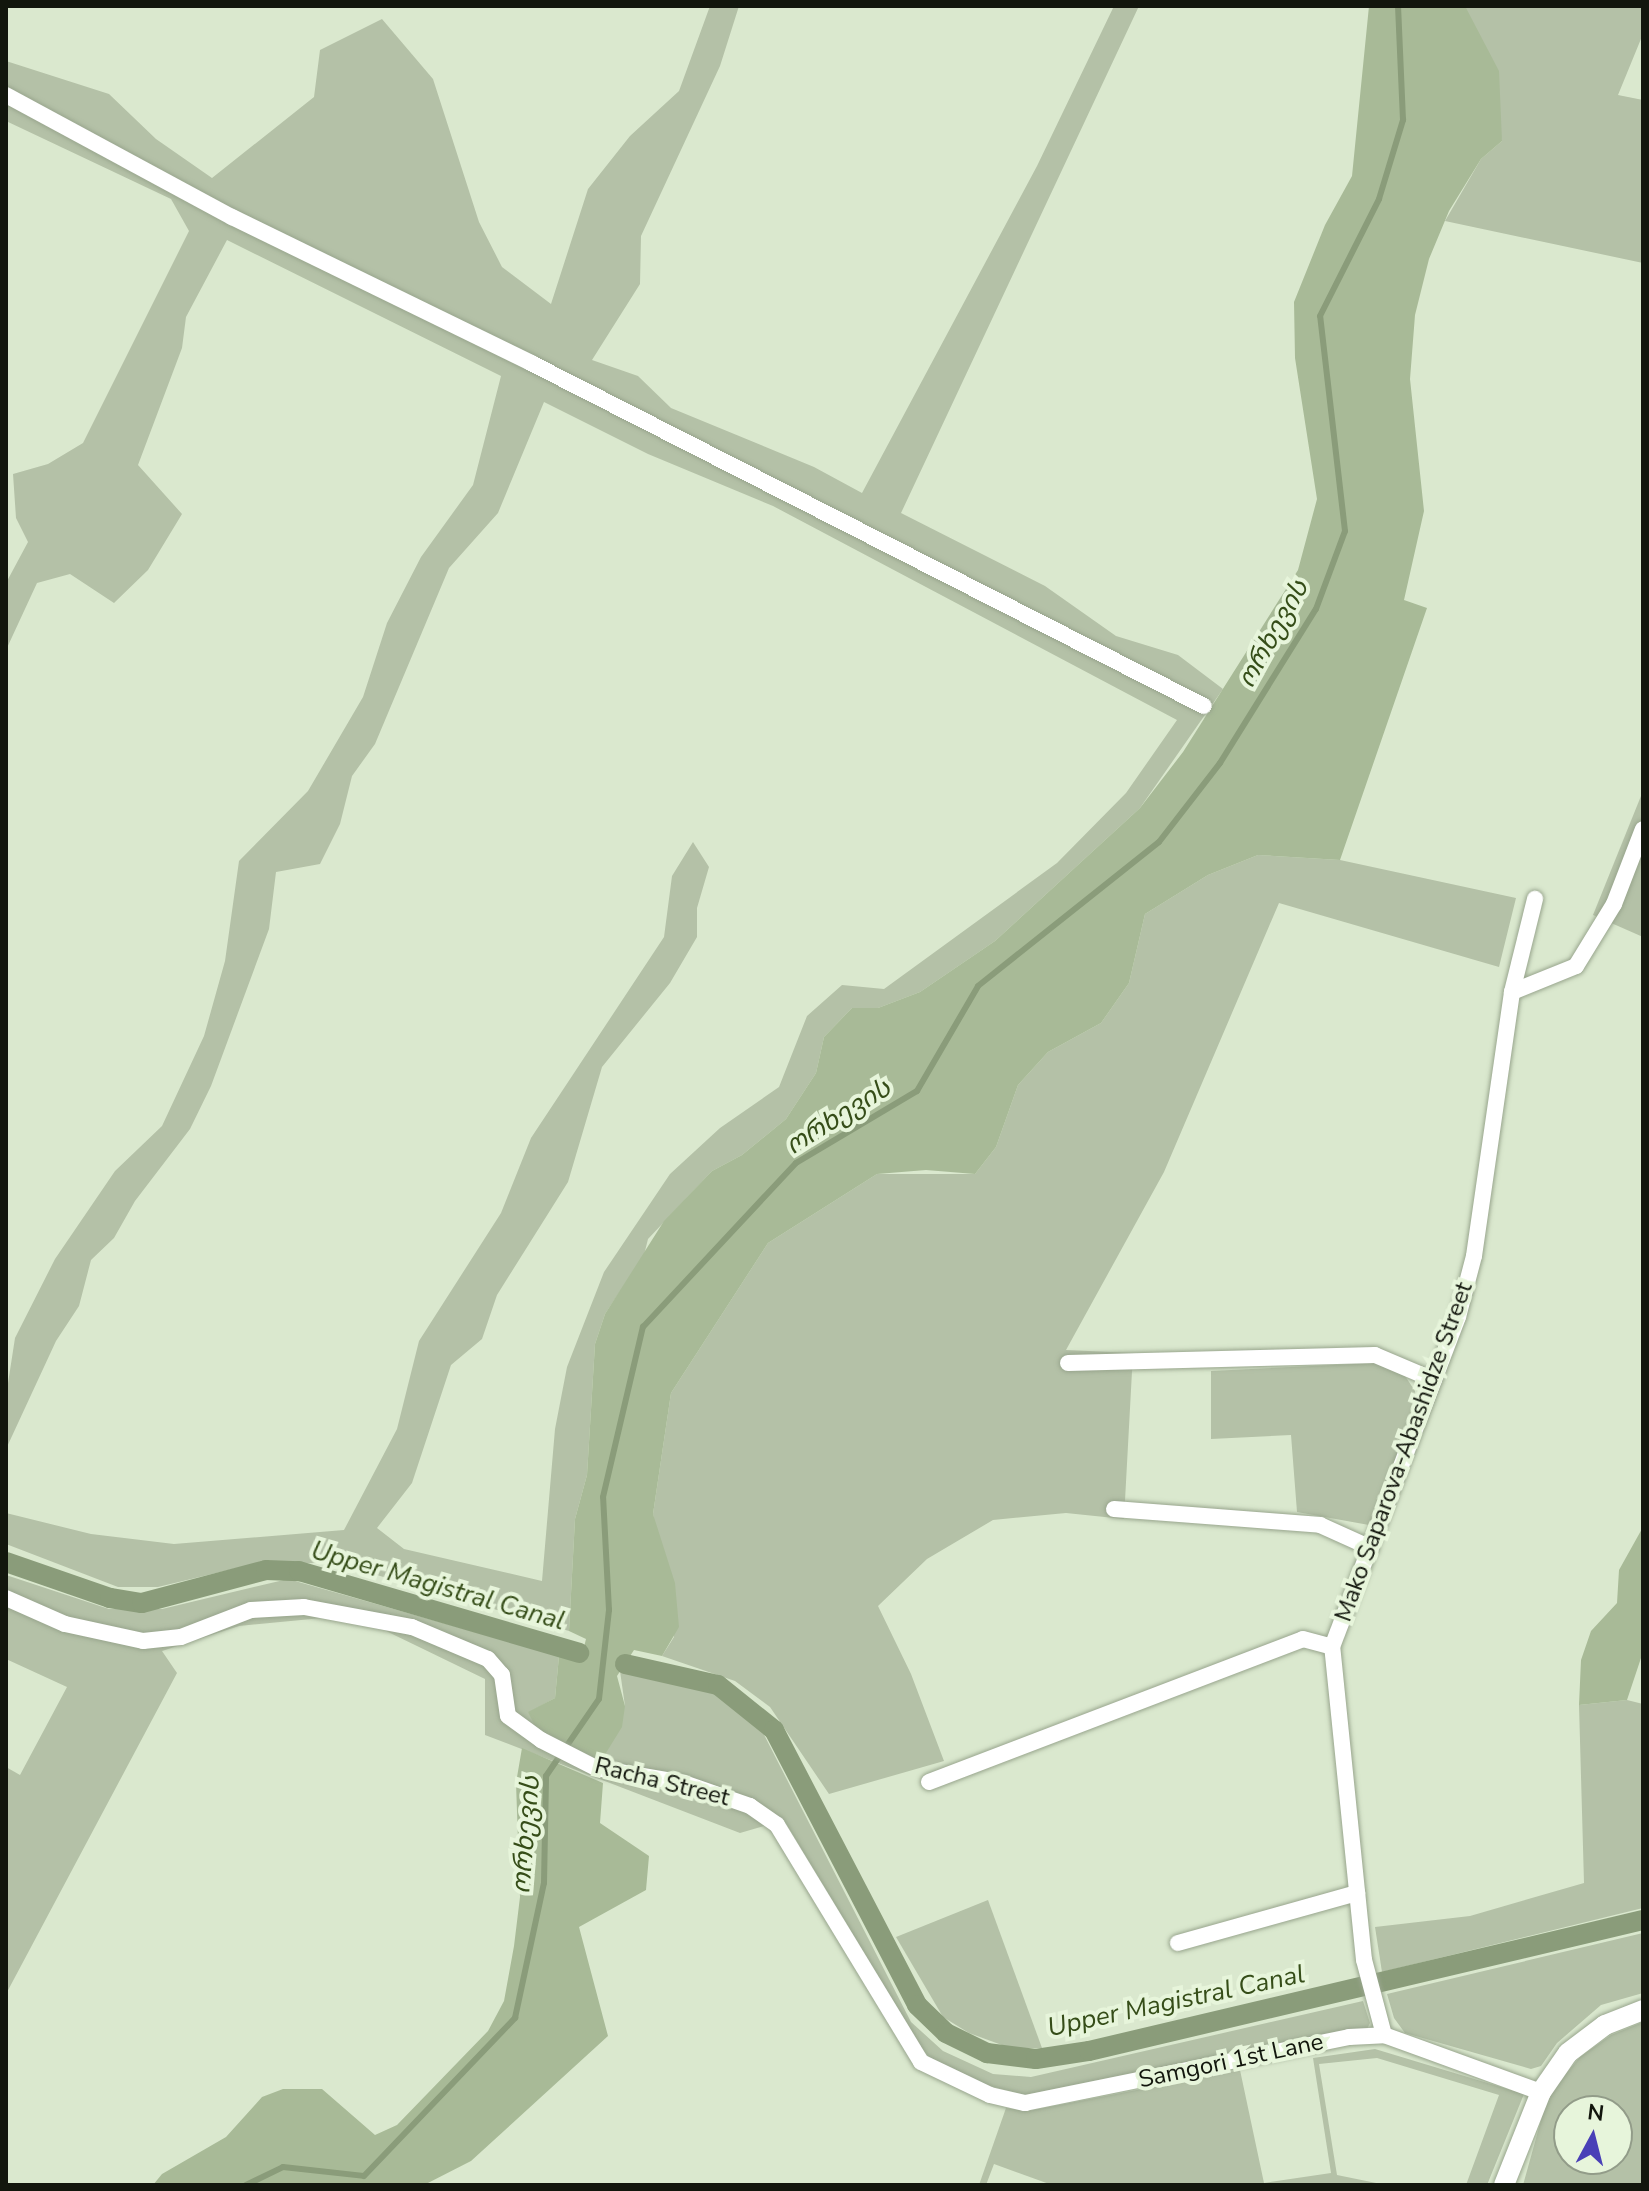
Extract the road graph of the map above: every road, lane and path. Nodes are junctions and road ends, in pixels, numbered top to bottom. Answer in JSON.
{"nodes":[{"id":1,"x":6,"y":95,"type":"edge"},
{"id":2,"x":1204,"y":706,"type":"dead end"},
{"id":3,"x":1643,"y":829,"type":"edge"},
{"id":4,"x":1535,"y":899,"type":"dead end"},
{"id":5,"x":1512,"y":992,"type":"junction"},
{"id":6,"x":1068,"y":1363,"type":"dead end"},
{"id":7,"x":1434,"y":1380,"type":"junction"},
{"id":8,"x":1114,"y":1509,"type":"dead end"},
{"id":9,"x":1371,"y":1548,"type":"junction"},
{"id":10,"x":6,"y":1598,"type":"edge"},
{"id":11,"x":1332,"y":1647,"type":"junction"},
{"id":12,"x":929,"y":1782,"type":"dead end"},
{"id":13,"x":1357,"y":1893,"type":"junction"},
{"id":14,"x":1178,"y":1943,"type":"dead end"},
{"id":15,"x":1643,"y":2010,"type":"edge"},
{"id":16,"x":1384,"y":2035,"type":"junction"},
{"id":17,"x":921,"y":2062,"type":"joint"},
{"id":18,"x":1541,"y":2092,"type":"junction"},
{"id":19,"x":1504,"y":2185,"type":"edge"}],
"edges":[{"from":1,"to":2,"type":"street"},
{"from":3,"to":5,"type":"street"},
{"from":4,"to":5,"type":"street","name":"Mako Saparova-Abashidze Street"},
{"from":5,"to":7,"type":"street","name":"Mako Saparova-Abashidze Street"},
{"from":6,"to":7,"type":"street"},
{"from":7,"to":9,"type":"street","name":"Mako Saparova-Abashidze Street"},
{"from":8,"to":9,"type":"street"},
{"from":9,"to":11,"type":"street","name":"Mako Saparova-Abashidze Street"},
{"from":10,"to":17,"type":"street","name":"Racha Street"},
{"from":11,"to":12,"type":"street"},
{"from":11,"to":13,"type":"street","name":"Mako Saparova-Abashidze Street"},
{"from":13,"to":14,"type":"street"},
{"from":13,"to":16,"type":"street","name":"Mako Saparova-Abashidze Street"},
{"from":15,"to":18,"type":"street"},
{"from":16,"to":17,"type":"street","name":"Samgori 1st Lane"},
{"from":16,"to":18,"type":"street","name":"Samgori 1st Lane"},
{"from":18,"to":19,"type":"street"}]}
